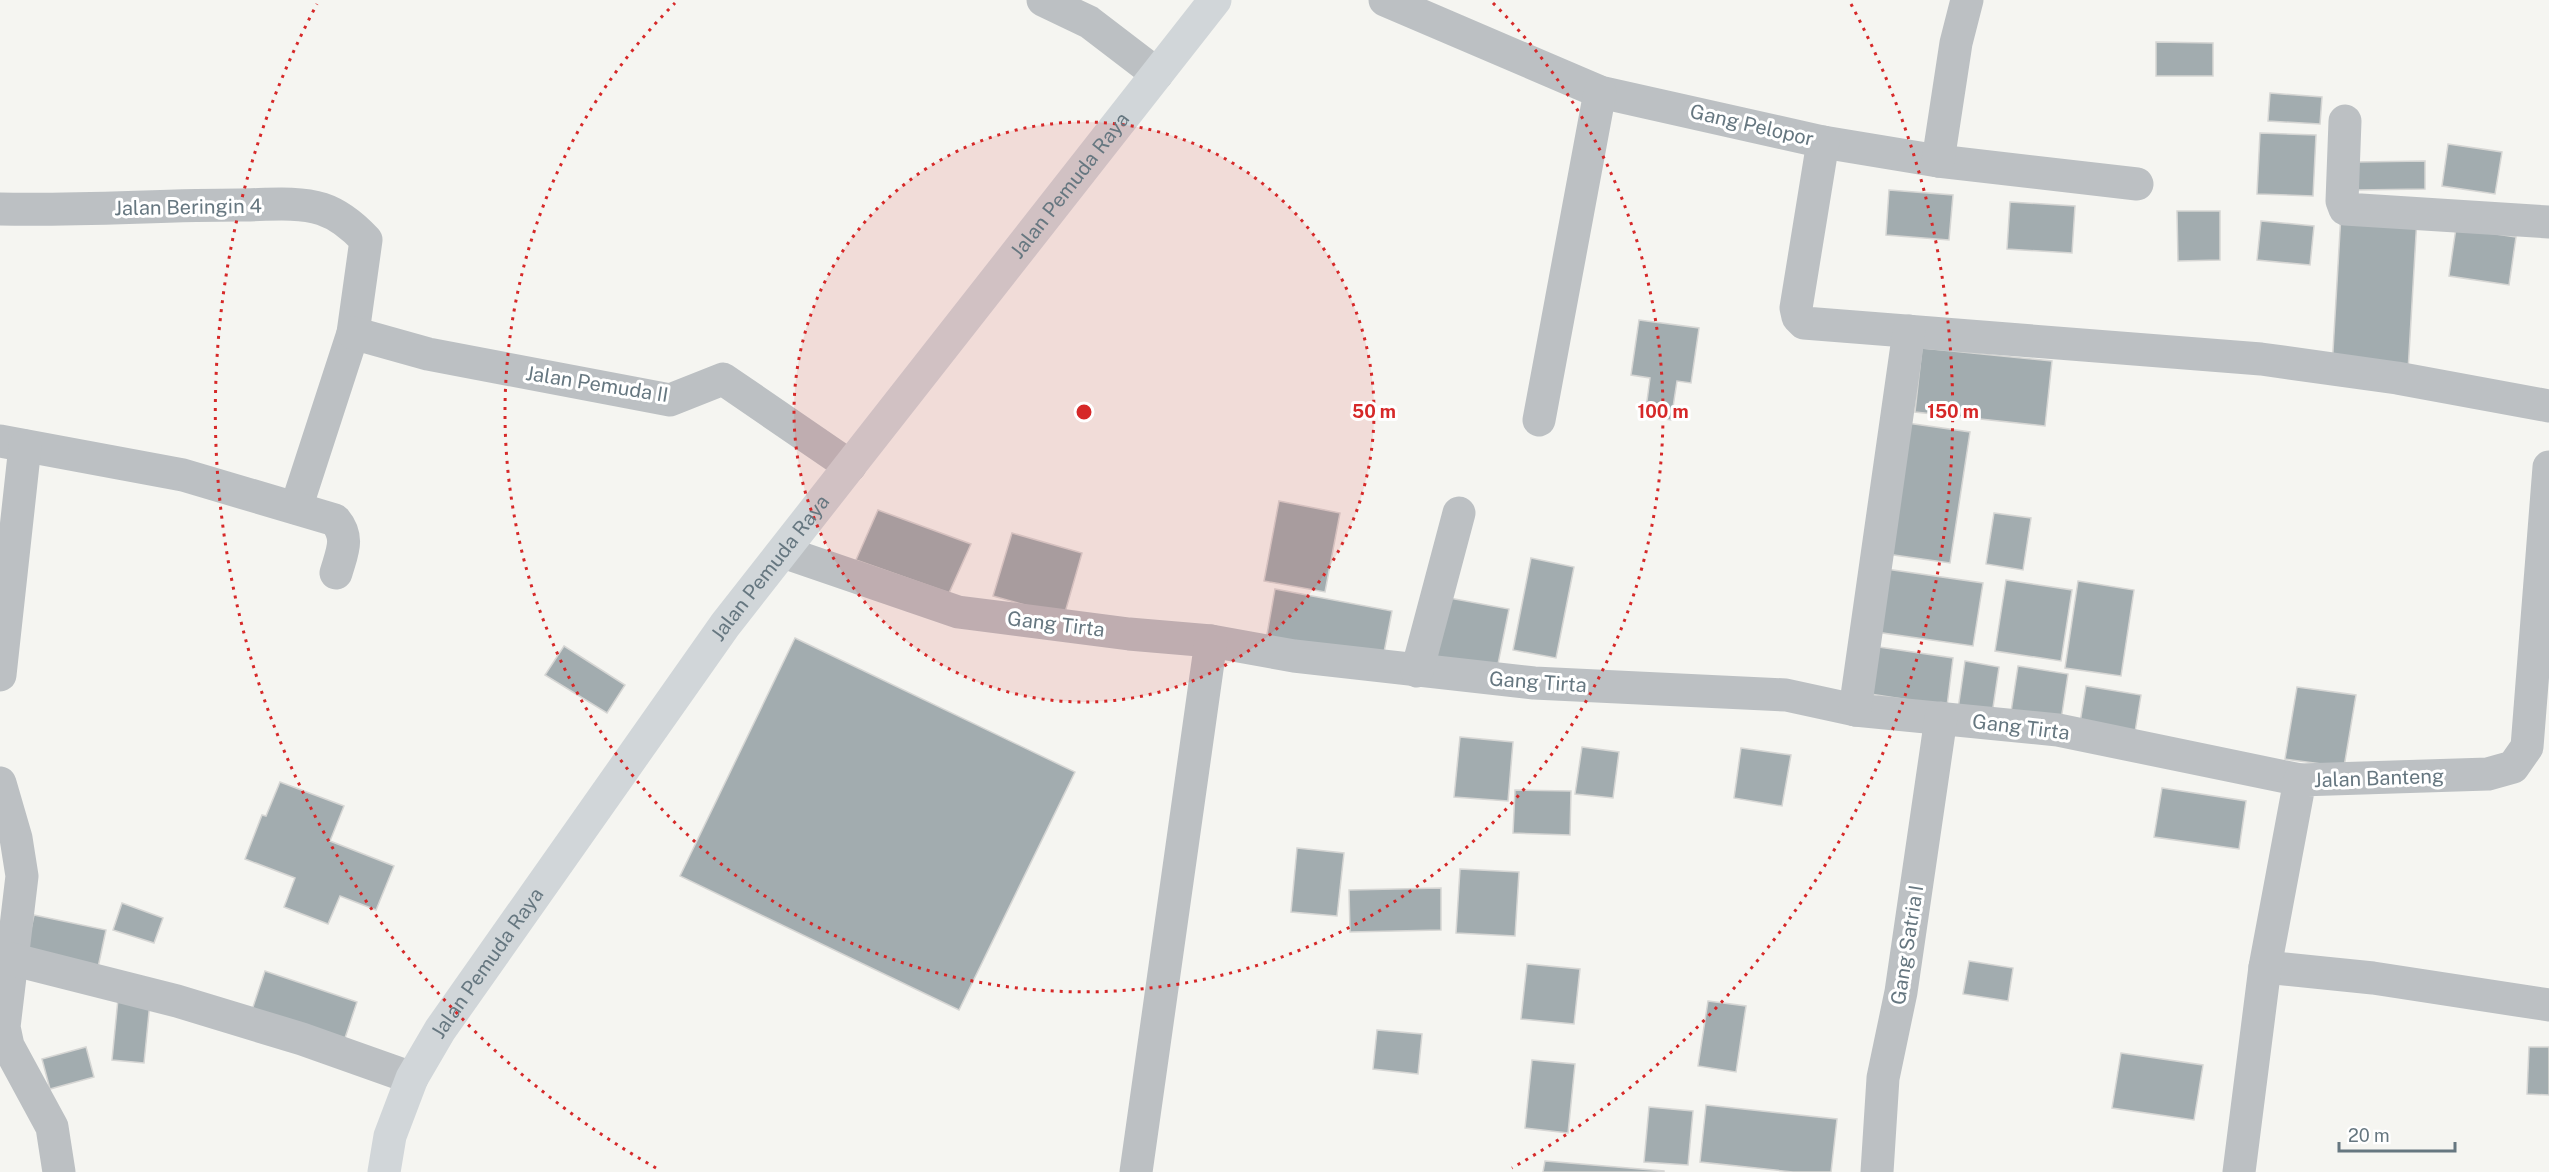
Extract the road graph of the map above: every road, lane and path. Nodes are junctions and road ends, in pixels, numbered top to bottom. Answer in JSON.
{"nodes":[{"id":1,"x":1043,"y":0,"type":"edge"},
{"id":2,"x":1215,"y":0,"type":"edge"},
{"id":3,"x":1385,"y":0,"type":"edge"},
{"id":4,"x":1967,"y":0,"type":"edge"},
{"id":5,"x":1157,"y":74,"type":"junction"},
{"id":6,"x":1600,"y":92,"type":"junction"},
{"id":7,"x":2345,"y":121,"type":"dead end"},
{"id":8,"x":1823,"y":142,"type":"junction"},
{"id":9,"x":1938,"y":161,"type":"junction"},
{"id":10,"x":2137,"y":184,"type":"dead end"},
{"id":11,"x":0,"y":209,"type":"edge"},
{"id":12,"x":2549,"y":222,"type":"edge"},
{"id":13,"x":1909,"y":331,"type":"junction"},
{"id":14,"x":353,"y":333,"type":"junction"},
{"id":15,"x":2549,"y":406,"type":"edge"},
{"id":16,"x":1539,"y":420,"type":"dead end"},
{"id":17,"x":12,"y":444,"type":"edge"},
{"id":18,"x":850,"y":466,"type":"junction"},
{"id":19,"x":2549,"y":467,"type":"edge"},
{"id":20,"x":296,"y":508,"type":"junction"},
{"id":21,"x":1459,"y":513,"type":"dead end"},
{"id":22,"x":783,"y":552,"type":"junction"},
{"id":23,"x":336,"y":573,"type":"dead end"},
{"id":24,"x":1211,"y":640,"type":"junction"},
{"id":25,"x":1417,"y":671,"type":"junction"},
{"id":26,"x":0,"y":675,"type":"edge"},
{"id":27,"x":1855,"y":710,"type":"junction"},
{"id":28,"x":1941,"y":718,"type":"junction"},
{"id":29,"x":2300,"y":780,"type":"junction"},
{"id":30,"x":0,"y":783,"type":"edge"},
{"id":31,"x":5,"y":959,"type":"edge"},
{"id":32,"x":2265,"y":967,"type":"junction"},
{"id":33,"x":2549,"y":1005,"type":"edge"},
{"id":34,"x":412,"y":1078,"type":"junction"},
{"id":35,"x":59,"y":1172,"type":"edge"},
{"id":36,"x":384,"y":1172,"type":"edge"},
{"id":37,"x":1136,"y":1172,"type":"edge"},
{"id":38,"x":1877,"y":1172,"type":"edge"},
{"id":39,"x":2239,"y":1172,"type":"edge"}],
"edges":[{"from":1,"to":5,"type":"street"},
{"from":2,"to":5,"type":"main road","name":"Jalan Pemuda Raya"},
{"from":3,"to":6,"type":"street","name":"Gang Pelopor"},
{"from":4,"to":9,"type":"street"},
{"from":5,"to":18,"type":"main road","name":"Jalan Pemuda Raya"},
{"from":6,"to":8,"type":"street","name":"Gang Pelopor"},
{"from":6,"to":16,"type":"street"},
{"from":7,"to":12,"type":"street"},
{"from":8,"to":9,"type":"street","name":"Gang Pelopor"},
{"from":8,"to":13,"type":"street"},
{"from":9,"to":10,"type":"street","name":"Gang Pelopor"},
{"from":11,"to":14,"type":"street","name":"Jalan Beringin 4"},
{"from":13,"to":15,"type":"street"},
{"from":13,"to":27,"type":"street"},
{"from":14,"to":18,"type":"street","name":"Jalan Pemuda II"},
{"from":14,"to":20,"type":"street"},
{"from":17,"to":20,"type":"street"},
{"from":17,"to":26,"type":"street"},
{"from":18,"to":22,"type":"main road","name":"Jalan Pemuda Raya"},
{"from":19,"to":29,"type":"street","name":"Jalan Banteng"},
{"from":20,"to":23,"type":"street"},
{"from":21,"to":25,"type":"street"},
{"from":22,"to":24,"type":"street","name":"Gang Tirta"},
{"from":22,"to":34,"type":"main road","name":"Jalan Pemuda Raya"},
{"from":24,"to":25,"type":"street","name":"Gang Tirta"},
{"from":24,"to":37,"type":"street"},
{"from":25,"to":27,"type":"street","name":"Gang Tirta"},
{"from":27,"to":28,"type":"street","name":"Gang Tirta"},
{"from":28,"to":29,"type":"street","name":"Gang Tirta"},
{"from":28,"to":38,"type":"street","name":"Gang Satria I"},
{"from":29,"to":32,"type":"street","name":"Jalan Banteng"},
{"from":30,"to":31,"type":"street"},
{"from":31,"to":34,"type":"street"},
{"from":31,"to":35,"type":"street"},
{"from":32,"to":33,"type":"street"},
{"from":32,"to":39,"type":"street","name":"Jalan Banteng"},
{"from":34,"to":36,"type":"main road","name":"Jalan Pemuda Raya"}]}
